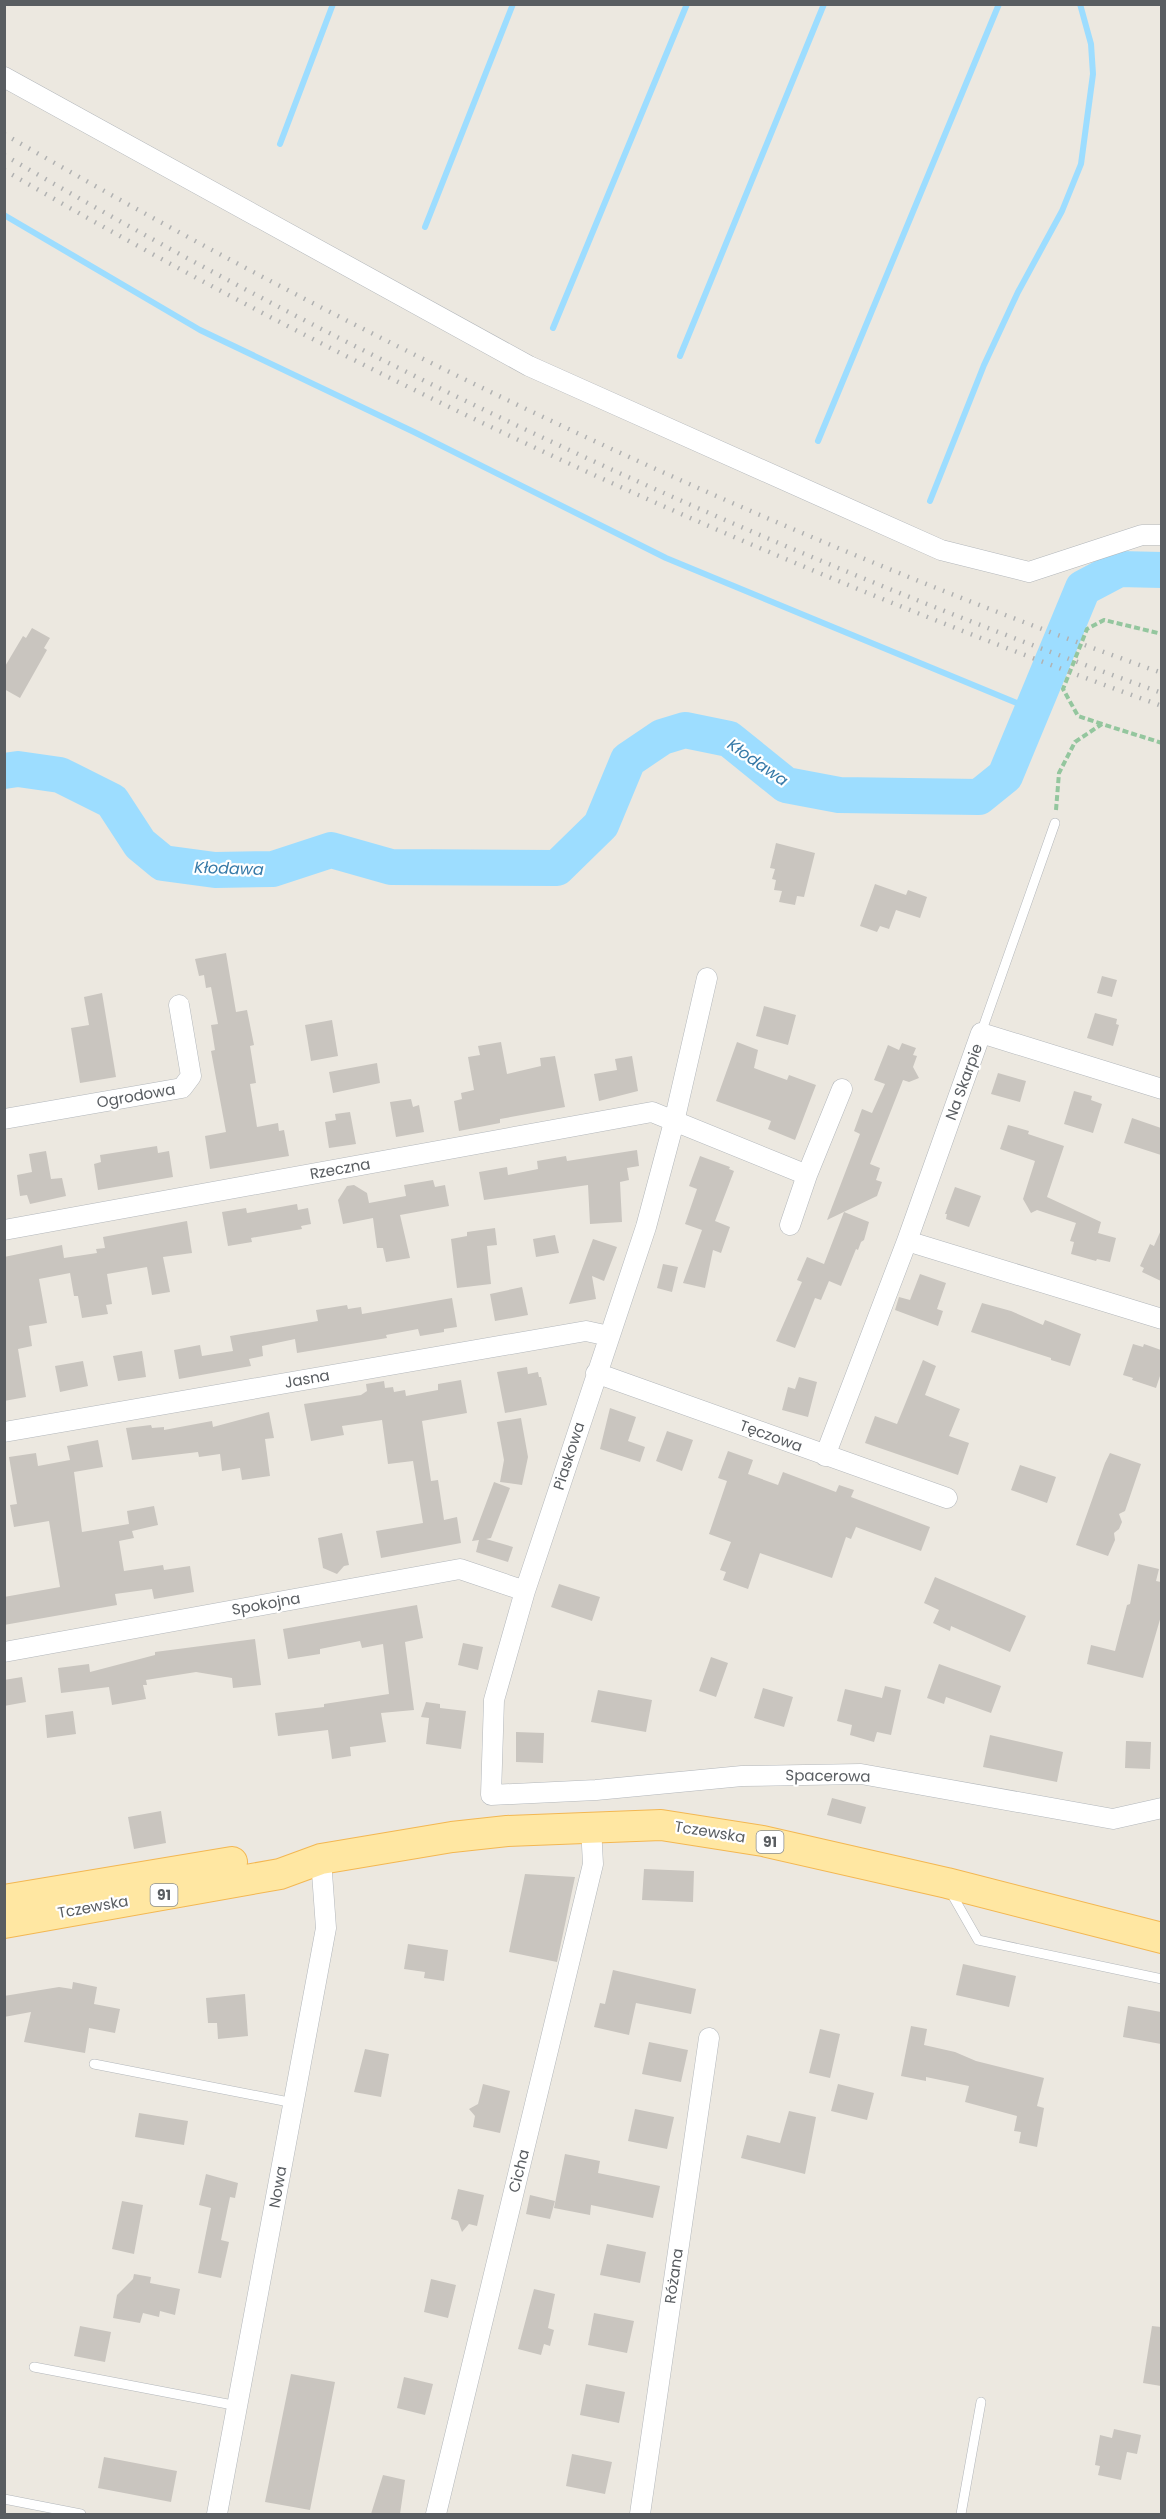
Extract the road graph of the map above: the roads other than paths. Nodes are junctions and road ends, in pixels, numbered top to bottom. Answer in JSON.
{"nodes":[{"id":1,"x":4,"y":77,"type":"edge"},
{"id":2,"x":1161,"y":535,"type":"edge"},
{"id":3,"x":1055,"y":823,"type":"road end"},
{"id":4,"x":707,"y":978,"type":"dead end"},
{"id":5,"x":179,"y":1005,"type":"dead end"},
{"id":6,"x":981,"y":1033,"type":"junction"},
{"id":7,"x":842,"y":1089,"type":"dead end"},
{"id":8,"x":1161,"y":1089,"type":"edge"},
{"id":9,"x":4,"y":1119,"type":"edge"},
{"id":10,"x":674,"y":1122,"type":"junction"},
{"id":11,"x":807,"y":1175,"type":"junction"},
{"id":12,"x":789,"y":1226,"type":"dead end"},
{"id":13,"x":4,"y":1230,"type":"edge"},
{"id":14,"x":907,"y":1241,"type":"junction"},
{"id":15,"x":1161,"y":1319,"type":"edge"},
{"id":16,"x":609,"y":1336,"type":"junction"},
{"id":17,"x":596,"y":1372,"type":"junction"},
{"id":18,"x":4,"y":1432,"type":"edge"},
{"id":19,"x":825,"y":1456,"type":"junction"},
{"id":20,"x":947,"y":1498,"type":"dead end"},
{"id":21,"x":525,"y":1591,"type":"junction"},
{"id":22,"x":4,"y":1652,"type":"edge"},
{"id":23,"x":491,"y":1795,"type":"joint"},
{"id":24,"x":1161,"y":1808,"type":"edge"},
{"id":25,"x":591,"y":1827,"type":"junction"},
{"id":26,"x":321,"y":1859,"type":"junction"},
{"id":27,"x":947,"y":1883,"type":"junction"},
{"id":28,"x":4,"y":1900,"type":"edge"},
{"id":29,"x":4,"y":1923,"type":"edge"},
{"id":30,"x":1161,"y":1938,"type":"edge"},
{"id":31,"x":1161,"y":1979,"type":"edge"},
{"id":32,"x":710,"y":2038,"type":"dead end"},
{"id":33,"x":94,"y":2064,"type":"dead end"},
{"id":34,"x":294,"y":2103,"type":"junction"},
{"id":35,"x":34,"y":2367,"type":"dead end"},
{"id":36,"x":981,"y":2402,"type":"dead end"},
{"id":37,"x":238,"y":2406,"type":"junction"},
{"id":38,"x":4,"y":2499,"type":"edge"},
{"id":39,"x":81,"y":2514,"type":"edge"},
{"id":40,"x":217,"y":2514,"type":"edge"},
{"id":41,"x":436,"y":2514,"type":"edge"},
{"id":42,"x":640,"y":2514,"type":"edge"},
{"id":43,"x":961,"y":2514,"type":"edge"}],
"edges":[{"from":1,"to":2,"type":"street"},
{"from":3,"to":6,"type":"lane"},
{"from":4,"to":10,"type":"street","name":"Piaskowa"},
{"from":5,"to":9,"type":"street","name":"Ogrodowa"},
{"from":6,"to":8,"type":"street","name":"Na Skarpie"},
{"from":6,"to":14,"type":"street","name":"Na Skarpie"},
{"from":7,"to":11,"type":"street"},
{"from":10,"to":11,"type":"street"},
{"from":10,"to":13,"type":"street","name":"Rzeczna"},
{"from":10,"to":16,"type":"street","name":"Piaskowa"},
{"from":11,"to":12,"type":"street"},
{"from":14,"to":15,"type":"street"},
{"from":14,"to":19,"type":"street","name":"Na Skarpie"},
{"from":16,"to":17,"type":"street","name":"Piaskowa"},
{"from":16,"to":18,"type":"street","name":"Jasna"},
{"from":17,"to":19,"type":"street","name":"Tęczowa"},
{"from":17,"to":21,"type":"street","name":"Piaskowa"},
{"from":19,"to":20,"type":"street","name":"Tęczowa"},
{"from":21,"to":22,"type":"street","name":"Spokojna"},
{"from":21,"to":23,"type":"street","name":"Piaskowa"},
{"from":23,"to":24,"type":"street","name":"Spacerowa"},
{"from":25,"to":26,"type":"main road","name":"Tczewska","number":"91"},
{"from":25,"to":27,"type":"main road","name":"Tczewska","number":"91"},
{"from":25,"to":41,"type":"street","name":"Cicha"},
{"from":26,"to":28,"type":"main road","name":"Tczewska","number":"91"},
{"from":26,"to":29,"type":"main road","name":"Tczewska","number":"91"},
{"from":26,"to":34,"type":"street","name":"Nowa"},
{"from":27,"to":30,"type":"main road","name":"Tczewska","number":"91"},
{"from":27,"to":31,"type":"lane"},
{"from":32,"to":42,"type":"street","name":"Różana"},
{"from":33,"to":34,"type":"lane"},
{"from":34,"to":37,"type":"street","name":"Nowa"},
{"from":35,"to":37,"type":"lane"},
{"from":36,"to":43,"type":"lane"},
{"from":37,"to":40,"type":"street","name":"Nowa"},
{"from":38,"to":39,"type":"lane"}]}
